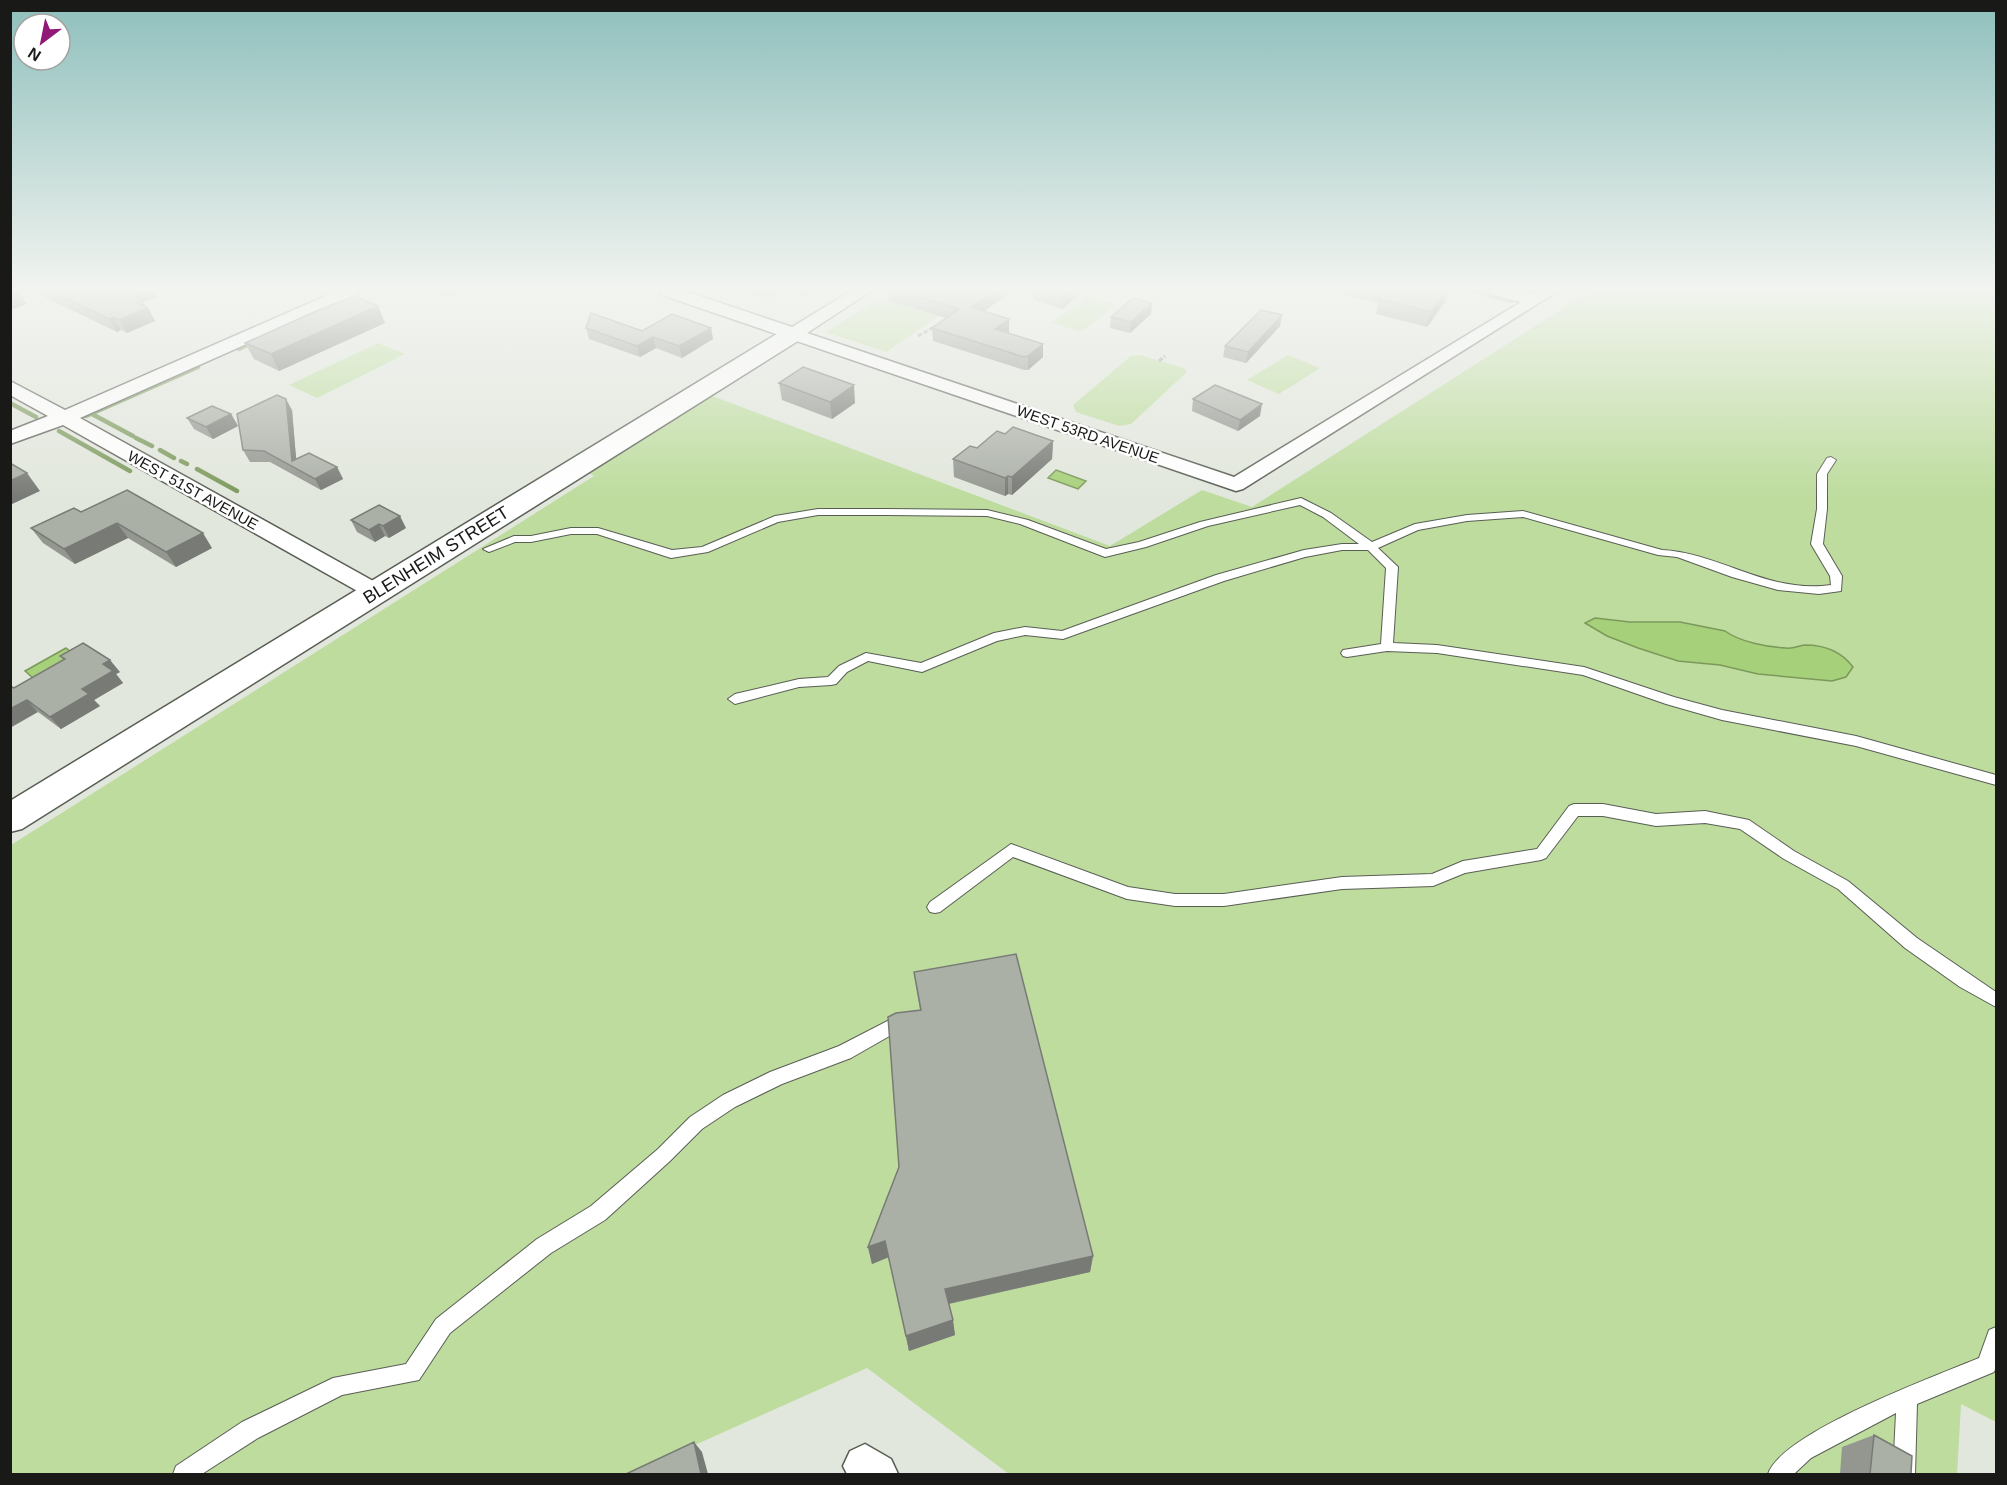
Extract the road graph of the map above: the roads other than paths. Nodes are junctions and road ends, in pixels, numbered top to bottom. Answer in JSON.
{"nodes":[{"id":1,"x":193,"y":360,"type":"edge"},
{"id":2,"x":750,"y":360,"type":"edge"},
{"id":3,"x":870,"y":360,"type":"edge"},
{"id":4,"x":1438,"y":360,"type":"edge"},
{"id":5,"x":10,"y":387,"type":"edge"},
{"id":6,"x":63,"y":417,"type":"junction"},
{"id":7,"x":10,"y":438,"type":"edge"},
{"id":8,"x":1831,"y":460,"type":"dead end"},
{"id":9,"x":1371,"y":547,"type":"junction"},
{"id":10,"x":489,"y":549,"type":"dead end"},
{"id":11,"x":375,"y":592,"type":"junction"},
{"id":12,"x":1387,"y":647,"type":"junction"},
{"id":13,"x":1347,"y":654,"type":"dead end"},
{"id":14,"x":735,"y":699,"type":"dead end"},
{"id":15,"x":1996,"y":780,"type":"edge"},
{"id":16,"x":10,"y":819,"type":"edge"},
{"id":17,"x":934,"y":907,"type":"dead end"},
{"id":18,"x":1996,"y":1000,"type":"edge"},
{"id":19,"x":901,"y":1021,"type":"edge"},
{"id":20,"x":1996,"y":1337,"type":"edge"},
{"id":21,"x":1907,"y":1397,"type":"junction"},
{"id":22,"x":184,"y":1474,"type":"edge"},
{"id":23,"x":1779,"y":1474,"type":"edge"},
{"id":24,"x":1904,"y":1474,"type":"edge"}],
"edges":[{"from":1,"to":6,"type":"street"},
{"from":2,"to":11,"type":"street","name":"BLENHEIM STREET"},
{"from":3,"to":4,"type":"street","name":"WEST 53RD AVENUE"},
{"from":5,"to":6,"type":"street","name":"WEST 51ST AVENUE"},
{"from":6,"to":7,"type":"street"},
{"from":6,"to":11,"type":"street","name":"WEST 51ST AVENUE"},
{"from":8,"to":9,"type":"lane"},
{"from":9,"to":10,"type":"lane"},
{"from":9,"to":12,"type":"lane"},
{"from":9,"to":14,"type":"lane"},
{"from":11,"to":16,"type":"street","name":"BLENHEIM STREET"},
{"from":12,"to":13,"type":"lane"},
{"from":12,"to":15,"type":"lane"},
{"from":17,"to":18,"type":"lane"},
{"from":19,"to":22,"type":"lane"},
{"from":20,"to":21,"type":"lane"},
{"from":21,"to":23,"type":"lane"},
{"from":21,"to":24,"type":"lane"}]}
